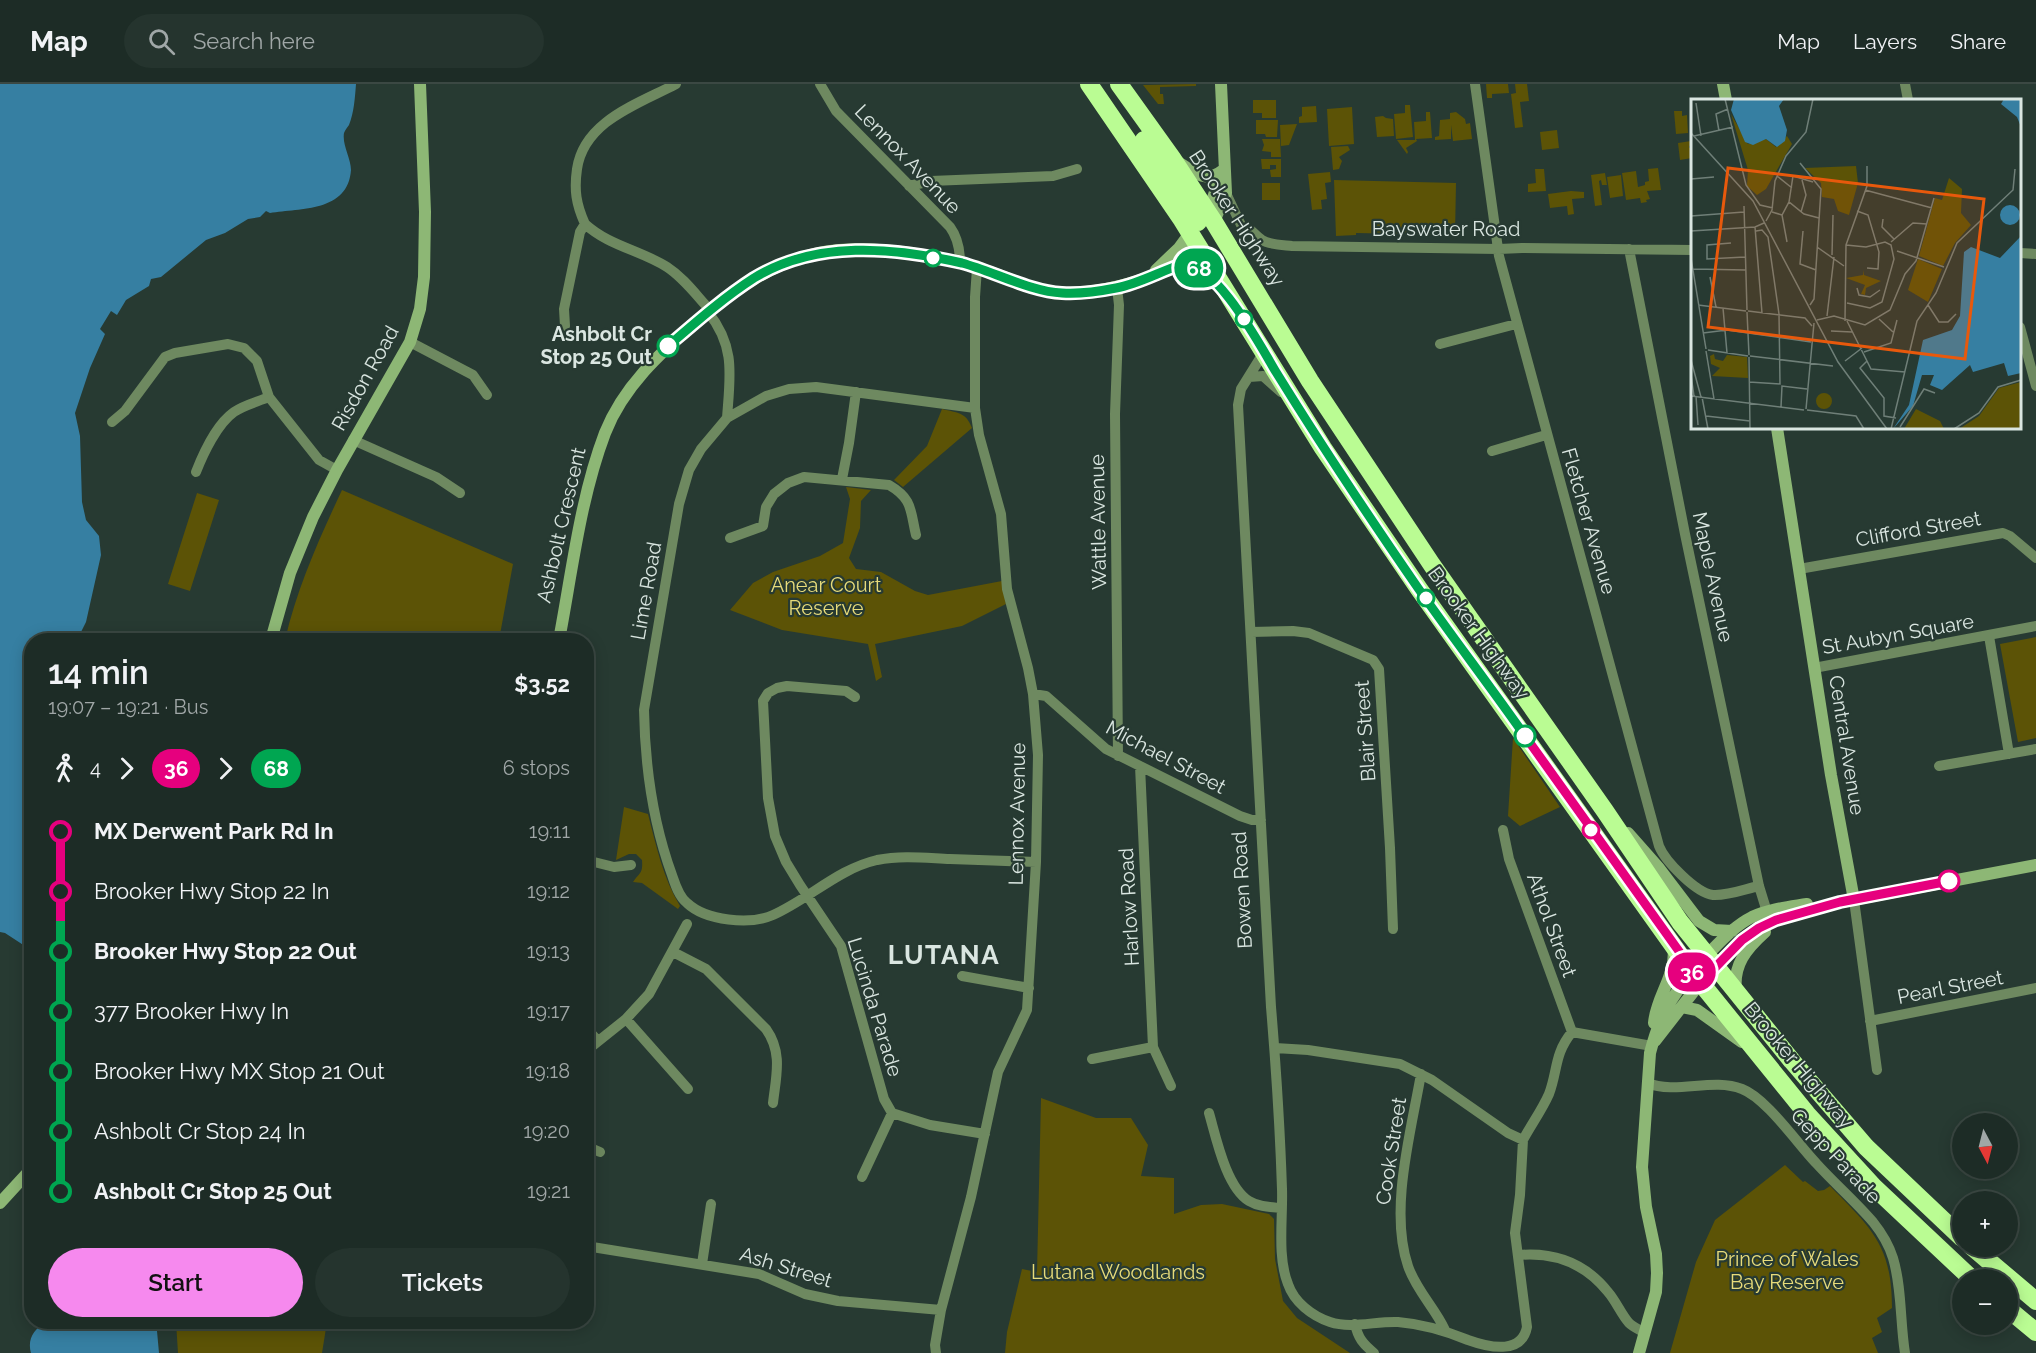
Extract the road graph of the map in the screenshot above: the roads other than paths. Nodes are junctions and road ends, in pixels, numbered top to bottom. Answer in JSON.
{"nodes":[{"id":1,"x":420,"y":84,"type":"edge"},
{"id":2,"x":676,"y":84,"type":"edge"},
{"id":3,"x":820,"y":84,"type":"edge"},
{"id":4,"x":1089,"y":84,"type":"edge"},
{"id":5,"x":1116,"y":84,"type":"edge"},
{"id":6,"x":1221,"y":84,"type":"edge"},
{"id":7,"x":1475,"y":84,"type":"edge"},
{"id":8,"x":1723,"y":84,"type":"edge"},
{"id":9,"x":1905,"y":84,"type":"edge"},
{"id":10,"x":1726,"y":99,"type":"edge"},
{"id":11,"x":1908,"y":99,"type":"edge"},
{"id":12,"x":1172,"y":158,"type":"junction"},
{"id":13,"x":1223,"y":166,"type":"junction"},
{"id":14,"x":1077,"y":169,"type":"dead end"},
{"id":15,"x":909,"y":186,"type":"junction"},
{"id":16,"x":1226,"y":193,"type":"junction"},
{"id":17,"x":585,"y":224,"type":"junction"},
{"id":18,"x":1199,"y":227,"type":"junction"},
{"id":19,"x":1499,"y":249,"type":"junction"},
{"id":20,"x":1629,"y":249,"type":"junction"},
{"id":21,"x":1691,"y":250,"type":"edge"},
{"id":22,"x":2021,"y":253,"type":"edge"},
{"id":23,"x":2036,"y":254,"type":"edge"},
{"id":24,"x":960,"y":263,"type":"junction"},
{"id":25,"x":977,"y":268,"type":"junction"},
{"id":26,"x":1168,"y":269,"type":"junction"},
{"id":27,"x":1148,"y":276,"type":"junction"},
{"id":28,"x":1117,"y":288,"type":"junction"},
{"id":29,"x":1237,"y":306,"type":"junction"},
{"id":30,"x":709,"y":311,"type":"junction"},
{"id":31,"x":1516,"y":324,"type":"junction"},
{"id":32,"x":565,"y":326,"type":"dead end"},
{"id":33,"x":2021,"y":334,"type":"edge"},
{"id":34,"x":410,"y":342,"type":"junction"},
{"id":35,"x":1440,"y":344,"type":"dead end"},
{"id":36,"x":1264,"y":352,"type":"junction"},
{"id":37,"x":1249,"y":377,"type":"junction"},
{"id":38,"x":2036,"y":386,"type":"edge"},
{"id":39,"x":856,"y":392,"type":"junction"},
{"id":40,"x":487,"y":394,"type":"dead end"},
{"id":41,"x":269,"y":397,"type":"junction"},
{"id":42,"x":975,"y":408,"type":"junction"},
{"id":43,"x":727,"y":418,"type":"junction"},
{"id":44,"x":1306,"y":420,"type":"junction"},
{"id":45,"x":112,"y":422,"type":"dead end"},
{"id":46,"x":1777,"y":429,"type":"edge"},
{"id":47,"x":1546,"y":435,"type":"junction"},
{"id":48,"x":353,"y":440,"type":"junction"},
{"id":49,"x":1492,"y":451,"type":"dead end"},
{"id":50,"x":337,"y":470,"type":"junction"},
{"id":51,"x":196,"y":472,"type":"dead end"},
{"id":52,"x":842,"y":479,"type":"junction"},
{"id":53,"x":460,"y":493,"type":"dead end"},
{"id":54,"x":915,"y":535,"type":"dead end"},
{"id":55,"x":730,"y":538,"type":"dead end"},
{"id":56,"x":2036,"y":558,"type":"edge"},
{"id":57,"x":1799,"y":569,"type":"junction"},
{"id":58,"x":2036,"y":627,"type":"edge"},
{"id":59,"x":1251,"y":632,"type":"junction"},
{"id":60,"x":272,"y":633,"type":"edge"},
{"id":61,"x":560,"y":633,"type":"edge"},
{"id":62,"x":1989,"y":636,"type":"junction"},
{"id":63,"x":1814,"y":668,"type":"junction"},
{"id":64,"x":1033,"y":694,"type":"junction"},
{"id":65,"x":855,"y":697,"type":"dead end"},
{"id":66,"x":2036,"y":749,"type":"edge"},
{"id":67,"x":2009,"y":754,"type":"junction"},
{"id":68,"x":1118,"y":756,"type":"junction"},
{"id":69,"x":1140,"y":766,"type":"junction"},
{"id":70,"x":1939,"y":766,"type":"dead end"},
{"id":71,"x":1605,"y":811,"type":"junction"},
{"id":72,"x":1261,"y":820,"type":"junction"},
{"id":73,"x":1503,"y":830,"type":"dead end"},
{"id":74,"x":594,"y":862,"type":"edge"},
{"id":75,"x":1036,"y":862,"type":"junction"},
{"id":76,"x":631,"y":865,"type":"dead end"},
{"id":77,"x":2036,"y":865,"type":"edge"},
{"id":78,"x":1760,"y":886,"type":"junction"},
{"id":79,"x":807,"y":896,"type":"junction"},
{"id":80,"x":1854,"y":900,"type":"junction"},
{"id":81,"x":1840,"y":902,"type":"junction"},
{"id":82,"x":1767,"y":912,"type":"junction"},
{"id":83,"x":1788,"y":916,"type":"junction"},
{"id":84,"x":687,"y":924,"type":"dead end"},
{"id":85,"x":1393,"y":929,"type":"dead end"},
{"id":86,"x":1732,"y":931,"type":"junction"},
{"id":87,"x":1672,"y":943,"type":"junction"},
{"id":88,"x":673,"y":952,"type":"junction"},
{"id":89,"x":1711,"y":962,"type":"junction"},
{"id":90,"x":962,"y":976,"type":"dead end"},
{"id":91,"x":1696,"y":977,"type":"junction"},
{"id":92,"x":1029,"y":988,"type":"junction"},
{"id":93,"x":2036,"y":988,"type":"edge"},
{"id":94,"x":1736,"y":993,"type":"junction"},
{"id":95,"x":1682,"y":1007,"type":"junction"},
{"id":96,"x":626,"y":1019,"type":"junction"},
{"id":97,"x":1870,"y":1021,"type":"junction"},
{"id":98,"x":1572,"y":1032,"type":"junction"},
{"id":99,"x":594,"y":1037,"type":"edge"},
{"id":100,"x":598,"y":1041,"type":"junction"},
{"id":101,"x":1653,"y":1042,"type":"junction"},
{"id":102,"x":594,"y":1044,"type":"edge"},
{"id":103,"x":1153,"y":1047,"type":"junction"},
{"id":104,"x":1275,"y":1048,"type":"junction"},
{"id":105,"x":1760,"y":1055,"type":"junction"},
{"id":106,"x":1092,"y":1059,"type":"dead end"},
{"id":107,"x":1877,"y":1070,"type":"dead end"},
{"id":108,"x":1421,"y":1074,"type":"junction"},
{"id":109,"x":1647,"y":1083,"type":"junction"},
{"id":110,"x":1171,"y":1086,"type":"dead end"},
{"id":111,"x":688,"y":1089,"type":"dead end"},
{"id":112,"x":773,"y":1103,"type":"dead end"},
{"id":113,"x":892,"y":1113,"type":"junction"},
{"id":114,"x":1209,"y":1113,"type":"dead end"},
{"id":115,"x":985,"y":1134,"type":"junction"},
{"id":116,"x":1523,"y":1140,"type":"junction"},
{"id":117,"x":594,"y":1149,"type":"edge"},
{"id":118,"x":600,"y":1152,"type":"dead end"},
{"id":119,"x":24,"y":1177,"type":"edge"},
{"id":120,"x":862,"y":1177,"type":"dead end"},
{"id":121,"x":0,"y":1203,"type":"edge"},
{"id":122,"x":711,"y":1204,"type":"dead end"},
{"id":123,"x":1281,"y":1208,"type":"junction"},
{"id":124,"x":1952,"y":1229,"type":"edge"},
{"id":125,"x":594,"y":1247,"type":"edge"},
{"id":126,"x":1519,"y":1255,"type":"junction"},
{"id":127,"x":1984,"y":1257,"type":"edge"},
{"id":128,"x":702,"y":1264,"type":"junction"},
{"id":129,"x":1961,"y":1269,"type":"edge"},
{"id":130,"x":2036,"y":1301,"type":"edge"},
{"id":131,"x":941,"y":1310,"type":"junction"},
{"id":132,"x":2018,"y":1317,"type":"edge"},
{"id":133,"x":1355,"y":1324,"type":"junction"},
{"id":134,"x":1445,"y":1330,"type":"junction"},
{"id":135,"x":2036,"y":1332,"type":"edge"},
{"id":136,"x":1645,"y":1333,"type":"junction"},
{"id":137,"x":936,"y":1353,"type":"edge"},
{"id":138,"x":1374,"y":1353,"type":"edge"},
{"id":139,"x":1639,"y":1353,"type":"edge"},
{"id":140,"x":1905,"y":1353,"type":"edge"}],
"edges":[{"from":1,"to":34,"type":"street","name":"Risdon Road"},
{"from":2,"to":17,"type":"street"},
{"from":3,"to":15,"type":"street","name":"Lennox Avenue"},
{"from":4,"to":18,"type":"highway"},
{"from":5,"to":12,"type":"highway","name":"Brooker Highway"},
{"from":5,"to":18,"type":"highway"},
{"from":6,"to":13,"type":"street"},
{"from":7,"to":19,"type":"street","name":"Fletcher Avenue"},
{"from":8,"to":10,"type":"street"},
{"from":9,"to":11,"type":"street"},
{"from":12,"to":13,"type":"street"},
{"from":12,"to":18,"type":"highway","name":"Brooker Highway"},
{"from":13,"to":16,"type":"street"},
{"from":13,"to":18,"type":"street"},
{"from":14,"to":15,"type":"street"},
{"from":15,"to":24,"type":"street","name":"Lennox Avenue"},
{"from":16,"to":18,"type":"street"},
{"from":16,"to":19,"type":"street","name":"Bayswater Road"},
{"from":17,"to":30,"type":"street"},
{"from":17,"to":32,"type":"street"},
{"from":18,"to":26,"type":"street","name":"Ashbolt Crescent"},
{"from":18,"to":27,"type":"street","name":"Ashbolt Crescent"},
{"from":18,"to":29,"type":"highway","name":"Brooker Highway"},
{"from":18,"to":36,"type":"highway"},
{"from":18,"to":71,"type":"highway","name":"Brooker Highway"},
{"from":19,"to":20,"type":"street","name":"Bayswater Road"},
{"from":19,"to":31,"type":"street","name":"Fletcher Avenue"},
{"from":20,"to":21,"type":"street","name":"Bayswater Road"},
{"from":20,"to":78,"type":"street","name":"Maple Avenue"},
{"from":22,"to":23,"type":"street"},
{"from":24,"to":25,"type":"street","name":"Ashbolt Crescent"},
{"from":24,"to":30,"type":"street","name":"Ashbolt Crescent"},
{"from":25,"to":28,"type":"street","name":"Ashbolt Crescent"},
{"from":25,"to":42,"type":"street","name":"Lennox Avenue"},
{"from":26,"to":27,"type":"street","name":"Ashbolt Crescent"},
{"from":26,"to":29,"type":"street"},
{"from":27,"to":28,"type":"street","name":"Ashbolt Crescent"},
{"from":28,"to":68,"type":"street","name":"Wattle Avenue"},
{"from":29,"to":36,"type":"highway","name":"Brooker Highway"},
{"from":30,"to":43,"type":"street"},
{"from":30,"to":61,"type":"street","name":"Ashbolt Crescent"},
{"from":31,"to":35,"type":"street"},
{"from":31,"to":47,"type":"street","name":"Fletcher Avenue"},
{"from":33,"to":38,"type":"street"},
{"from":34,"to":40,"type":"street"},
{"from":34,"to":48,"type":"street","name":"Risdon Road"},
{"from":36,"to":37,"type":"street","name":"Bowen Road"},
{"from":36,"to":44,"type":"highway","name":"Brooker Highway"},
{"from":37,"to":44,"type":"street"},
{"from":37,"to":59,"type":"street","name":"Bowen Road"},
{"from":39,"to":42,"type":"street","name":"Lime Road"},
{"from":39,"to":43,"type":"street","name":"Lime Road"},
{"from":39,"to":52,"type":"street"},
{"from":41,"to":45,"type":"street"},
{"from":41,"to":50,"type":"street"},
{"from":41,"to":51,"type":"street"},
{"from":42,"to":64,"type":"street","name":"Lennox Avenue"},
{"from":43,"to":79,"type":"street","name":"Lime Road"},
{"from":44,"to":87,"type":"highway","name":"Brooker Highway"},
{"from":46,"to":57,"type":"street","name":"Central Avenue"},
{"from":47,"to":49,"type":"street"},
{"from":47,"to":78,"type":"street","name":"Fletcher Avenue"},
{"from":48,"to":50,"type":"street","name":"Risdon Road"},
{"from":48,"to":53,"type":"street"},
{"from":50,"to":60,"type":"street","name":"Risdon Road"},
{"from":52,"to":54,"type":"street"},
{"from":52,"to":55,"type":"street"},
{"from":56,"to":57,"type":"street","name":"Clifford Street"},
{"from":57,"to":63,"type":"street","name":"Central Avenue"},
{"from":58,"to":62,"type":"street","name":"St Aubyn Square"},
{"from":59,"to":72,"type":"street","name":"Bowen Road"},
{"from":59,"to":85,"type":"street","name":"Blair Street"},
{"from":62,"to":63,"type":"street","name":"St Aubyn Square"},
{"from":62,"to":67,"type":"street","name":"St Aubyn Square"},
{"from":63,"to":80,"type":"street","name":"Central Avenue"},
{"from":64,"to":68,"type":"street","name":"Michael Street"},
{"from":64,"to":75,"type":"street","name":"Lennox Avenue"},
{"from":65,"to":79,"type":"street","name":"Lucinda Parade"},
{"from":66,"to":67,"type":"street"},
{"from":67,"to":70,"type":"street"},
{"from":68,"to":69,"type":"street","name":"Michael Street"},
{"from":69,"to":72,"type":"street","name":"Michael Street"},
{"from":69,"to":103,"type":"street","name":"Harlow Road"},
{"from":71,"to":86,"type":"street"},
{"from":71,"to":89,"type":"highway","name":"Brooker Highway"},
{"from":72,"to":104,"type":"street","name":"Bowen Road"},
{"from":73,"to":98,"type":"street","name":"Athol Street"},
{"from":74,"to":76,"type":"street"},
{"from":75,"to":79,"type":"street","name":"Lime Road"},
{"from":75,"to":92,"type":"street","name":"Lennox Avenue"},
{"from":77,"to":80,"type":"street"},
{"from":78,"to":82,"type":"street","name":"Maple Avenue"},
{"from":79,"to":113,"type":"street","name":"Lucinda Parade"},
{"from":80,"to":81,"type":"street"},
{"from":80,"to":97,"type":"street","name":"Central Avenue"},
{"from":81,"to":82,"type":"street"},
{"from":81,"to":83,"type":"street"},
{"from":82,"to":86,"type":"street"},
{"from":83,"to":89,"type":"street"},
{"from":83,"to":94,"type":"street"},
{"from":84,"to":88,"type":"street"},
{"from":86,"to":89,"type":"street"},
{"from":87,"to":91,"type":"highway","name":"Brooker Highway"},
{"from":87,"to":101,"type":"street"},
{"from":88,"to":96,"type":"street"},
{"from":88,"to":112,"type":"street"},
{"from":89,"to":91,"type":"highway"},
{"from":89,"to":94,"type":"highway","name":"Brooker Highway"},
{"from":90,"to":92,"type":"street"},
{"from":91,"to":95,"type":"street"},
{"from":91,"to":101,"type":"street"},
{"from":91,"to":105,"type":"highway","name":"Brooker Highway"},
{"from":92,"to":115,"type":"street","name":"Lennox Avenue"},
{"from":93,"to":97,"type":"street","name":"Pearl Street"},
{"from":94,"to":124,"type":"highway","name":"Brooker Highway"},
{"from":95,"to":101,"type":"street"},
{"from":95,"to":105,"type":"street"},
{"from":96,"to":100,"type":"street"},
{"from":96,"to":111,"type":"street"},
{"from":97,"to":107,"type":"street","name":"Central Avenue"},
{"from":98,"to":101,"type":"street"},
{"from":98,"to":116,"type":"street"},
{"from":99,"to":100,"type":"street"},
{"from":100,"to":102,"type":"street"},
{"from":101,"to":109,"type":"street"},
{"from":103,"to":106,"type":"street"},
{"from":103,"to":110,"type":"street","name":"Harlow Road"},
{"from":104,"to":108,"type":"street"},
{"from":104,"to":123,"type":"street","name":"Bowen Road"},
{"from":105,"to":129,"type":"highway","name":"Brooker Highway"},
{"from":108,"to":116,"type":"street"},
{"from":108,"to":134,"type":"street","name":"Cook Street"},
{"from":109,"to":136,"type":"street"},
{"from":109,"to":140,"type":"street","name":"Gepp Parade"},
{"from":113,"to":115,"type":"street"},
{"from":113,"to":120,"type":"street"},
{"from":114,"to":123,"type":"street"},
{"from":115,"to":131,"type":"street","name":"Lennox Avenue"},
{"from":116,"to":126,"type":"street"},
{"from":117,"to":118,"type":"street"},
{"from":119,"to":121,"type":"street"},
{"from":122,"to":128,"type":"street"},
{"from":123,"to":133,"type":"street","name":"Bowen Road"},
{"from":125,"to":128,"type":"street","name":"Ash Street"},
{"from":126,"to":134,"type":"street","name":"Bowen Road"},
{"from":126,"to":136,"type":"street"},
{"from":127,"to":130,"type":"highway"},
{"from":128,"to":131,"type":"street","name":"Ash Street"},
{"from":131,"to":137,"type":"street","name":"Lennox Avenue"},
{"from":132,"to":135,"type":"highway"},
{"from":133,"to":134,"type":"street","name":"Bowen Road"},
{"from":133,"to":138,"type":"street"},
{"from":136,"to":139,"type":"street"}]}
